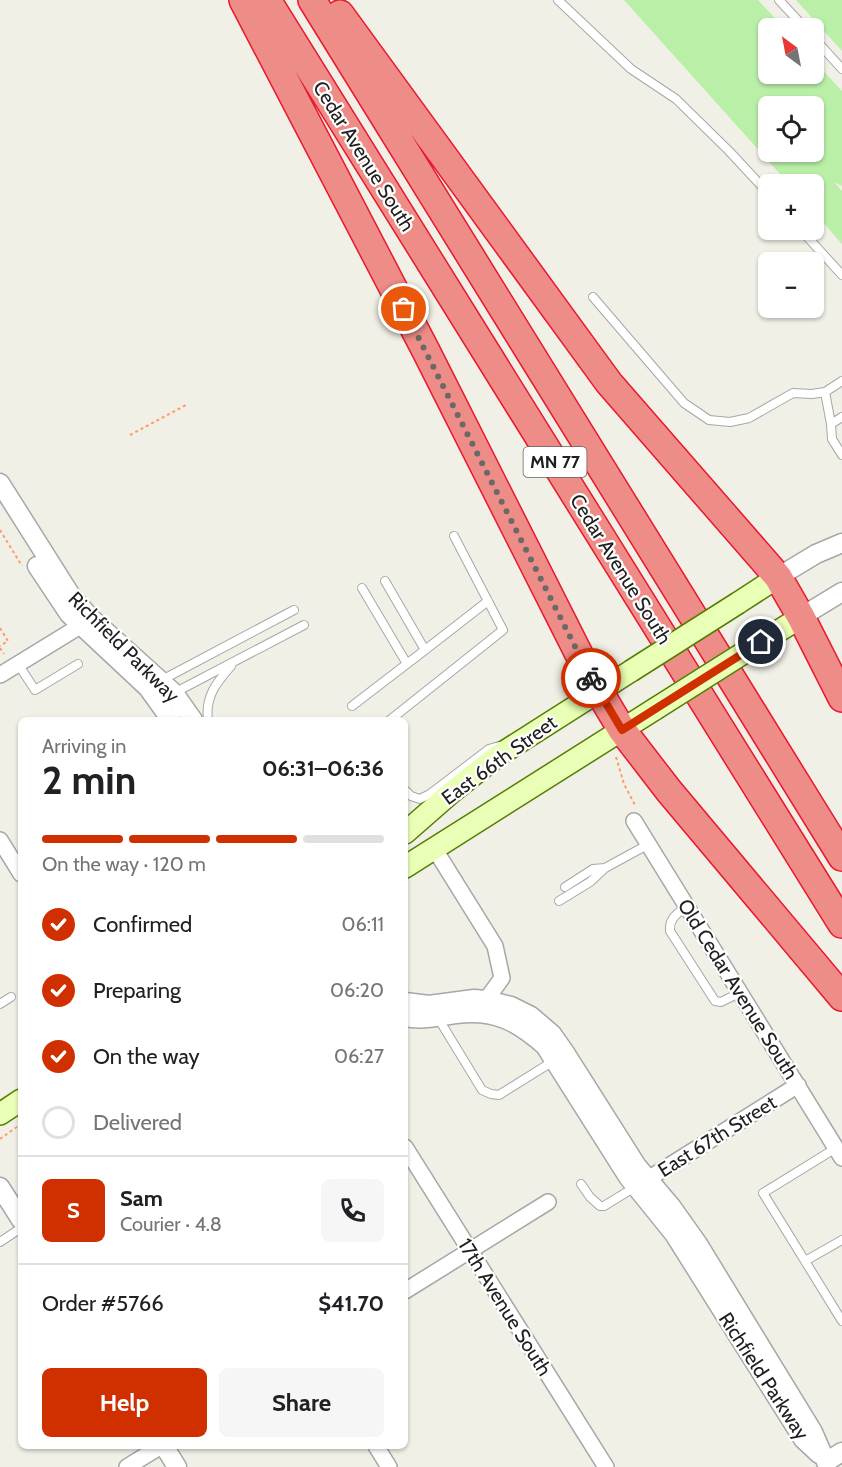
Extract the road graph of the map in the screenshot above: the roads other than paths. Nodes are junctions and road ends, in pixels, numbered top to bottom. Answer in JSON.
{"nodes":[{"id":1,"x":243,"y":0,"type":"edge"},
{"id":2,"x":267,"y":0,"type":"edge"},
{"id":3,"x":312,"y":0,"type":"edge"},
{"id":4,"x":330,"y":0,"type":"edge"},
{"id":5,"x":558,"y":0,"type":"edge"},
{"id":6,"x":779,"y":0,"type":"edge"},
{"id":7,"x":796,"y":18,"type":"edge"},
{"id":8,"x":824,"y":49,"type":"edge"},
{"id":9,"x":842,"y":69,"type":"edge"},
{"id":10,"x":758,"y":182,"type":"edge"},
{"id":11,"x":810,"y":240,"type":"edge"},
{"id":12,"x":842,"y":275,"type":"edge"},
{"id":13,"x":593,"y":297,"type":"dead end"},
{"id":14,"x":842,"y":381,"type":"edge"},
{"id":15,"x":825,"y":392,"type":"junction"},
{"id":16,"x":842,"y":417,"type":"edge"},
{"id":17,"x":831,"y":424,"type":"junction"},
{"id":18,"x":842,"y":455,"type":"edge"},
{"id":19,"x":0,"y":483,"type":"edge"},
{"id":20,"x":0,"y":506,"type":"edge"},
{"id":21,"x":454,"y":536,"type":"dead end"},
{"id":22,"x":842,"y":543,"type":"edge"},
{"id":23,"x":778,"y":576,"type":"junction"},
{"id":24,"x":385,"y":581,"type":"dead end"},
{"id":25,"x":362,"y":588,"type":"dead end"},
{"id":26,"x":842,"y":592,"type":"edge"},
{"id":27,"x":488,"y":601,"type":"junction"},
{"id":28,"x":294,"y":610,"type":"dead end"},
{"id":29,"x":801,"y":617,"type":"junction"},
{"id":30,"x":303,"y":625,"type":"dead end"},
{"id":31,"x":80,"y":626,"type":"junction"},
{"id":32,"x":425,"y":650,"type":"junction"},
{"id":33,"x":236,"y":661,"type":"junction"},
{"id":34,"x":78,"y":664,"type":"dead end"},
{"id":35,"x":407,"y":664,"type":"junction"},
{"id":36,"x":6,"y":669,"type":"edge"},
{"id":37,"x":160,"y":691,"type":"junction"},
{"id":38,"x":600,"y":691,"type":"junction"},
{"id":39,"x":842,"y":698,"type":"edge"},
{"id":40,"x":352,"y":706,"type":"dead end"},
{"id":41,"x":170,"y":717,"type":"edge"},
{"id":42,"x":190,"y":717,"type":"edge"},
{"id":43,"x":208,"y":717,"type":"edge"},
{"id":44,"x":394,"y":717,"type":"edge"},
{"id":45,"x":622,"y":730,"type":"junction"},
{"id":46,"x":524,"y":739,"type":"junction"},
{"id":47,"x":408,"y":793,"type":"edge"},
{"id":48,"x":634,"y":820,"type":"road end"},
{"id":49,"x":408,"y":830,"type":"edge"},
{"id":50,"x":0,"y":840,"type":"edge"},
{"id":51,"x":649,"y":844,"type":"junction"},
{"id":52,"x":434,"y":848,"type":"junction"},
{"id":53,"x":842,"y":857,"type":"edge"},
{"id":54,"x":408,"y":865,"type":"edge"},
{"id":55,"x":605,"y":868,"type":"junction"},
{"id":56,"x":18,"y":869,"type":"edge"},
{"id":57,"x":565,"y":887,"type":"dead end"},
{"id":58,"x":559,"y":901,"type":"dead end"},
{"id":59,"x":687,"y":906,"type":"junction"},
{"id":60,"x":842,"y":924,"type":"edge"},
{"id":61,"x":741,"y":992,"type":"junction"},
{"id":62,"x":11,"y":997,"type":"dead end"},
{"id":63,"x":842,"y":997,"type":"edge"},
{"id":64,"x":486,"y":1000,"type":"junction"},
{"id":65,"x":408,"y":1002,"type":"edge"},
{"id":66,"x":0,"y":1004,"type":"edge"},
{"id":67,"x":408,"y":1018,"type":"edge"},
{"id":68,"x":438,"y":1018,"type":"junction"},
{"id":69,"x":561,"y":1057,"type":"junction"},
{"id":70,"x":798,"y":1085,"type":"junction"},
{"id":71,"x":18,"y":1102,"type":"edge"},
{"id":72,"x":0,"y":1114,"type":"edge"},
{"id":73,"x":408,"y":1152,"type":"edge"},
{"id":74,"x":839,"y":1153,"type":"edge"},
{"id":75,"x":641,"y":1183,"type":"junction"},
{"id":76,"x":581,"y":1184,"type":"dead end"},
{"id":77,"x":0,"y":1187,"type":"edge"},
{"id":78,"x":548,"y":1202,"type":"dead end"},
{"id":79,"x":18,"y":1215,"type":"edge"},
{"id":80,"x":18,"y":1230,"type":"edge"},
{"id":81,"x":842,"y":1240,"type":"edge"},
{"id":82,"x":0,"y":1242,"type":"edge"},
{"id":83,"x":470,"y":1250,"type":"junction"},
{"id":84,"x":805,"y":1261,"type":"junction"},
{"id":85,"x":408,"y":1289,"type":"edge"},
{"id":86,"x":842,"y":1321,"type":"edge"},
{"id":87,"x":157,"y":1449,"type":"edge"},
{"id":88,"x":164,"y":1449,"type":"edge"},
{"id":89,"x":378,"y":1449,"type":"edge"},
{"id":90,"x":842,"y":1452,"type":"edge"},
{"id":91,"x":824,"y":1465,"type":"edge"},
{"id":92,"x":126,"y":1467,"type":"edge"},
{"id":93,"x":177,"y":1467,"type":"edge"},
{"id":94,"x":389,"y":1467,"type":"edge"},
{"id":95,"x":606,"y":1467,"type":"edge"}],
"edges":[{"from":1,"to":38,"type":"highway"},
{"from":2,"to":60,"type":"highway","name":"Cedar Avenue South","number":"MN 77"},
{"from":3,"to":53,"type":"highway","name":"Cedar Avenue South","number":"MN 77"},
{"from":4,"to":23,"type":"highway"},
{"from":5,"to":10,"type":"lane"},
{"from":6,"to":7,"type":"lane"},
{"from":8,"to":9,"type":"lane"},
{"from":11,"to":12,"type":"lane"},
{"from":13,"to":15,"type":"lane"},
{"from":14,"to":15,"type":"lane"},
{"from":15,"to":17,"type":"lane"},
{"from":16,"to":17,"type":"lane"},
{"from":17,"to":18,"type":"lane"},
{"from":19,"to":37,"type":"street","name":"Richfield Parkway"},
{"from":20,"to":31,"type":"street","name":"Richfield Parkway"},
{"from":21,"to":27,"type":"lane"},
{"from":22,"to":23,"type":"street","name":"East 66th Street"},
{"from":23,"to":29,"type":"highway"},
{"from":23,"to":38,"type":"main road","name":"East 66th Street","bridge":true},
{"from":24,"to":32,"type":"lane"},
{"from":25,"to":35,"type":"lane"},
{"from":26,"to":29,"type":"street"},
{"from":27,"to":32,"type":"lane"},
{"from":27,"to":44,"type":"lane"},
{"from":28,"to":37,"type":"lane"},
{"from":29,"to":39,"type":"highway"},
{"from":29,"to":45,"type":"main road","name":"East 66th Street","bridge":true},
{"from":30,"to":33,"type":"lane"},
{"from":31,"to":36,"type":"street"},
{"from":31,"to":37,"type":"street","name":"Richfield Parkway"},
{"from":32,"to":35,"type":"lane"},
{"from":33,"to":37,"type":"lane"},
{"from":33,"to":43,"type":"lane"},
{"from":34,"to":36,"type":"lane"},
{"from":35,"to":40,"type":"lane"},
{"from":37,"to":41,"type":"street","name":"Richfield Parkway"},
{"from":37,"to":42,"type":"street","name":"Richfield Parkway"},
{"from":38,"to":45,"type":"highway"},
{"from":38,"to":46,"type":"main road","name":"East 66th Street"},
{"from":45,"to":52,"type":"main road","name":"East 66th Street"},
{"from":45,"to":63,"type":"highway"},
{"from":46,"to":47,"type":"lane"},
{"from":46,"to":49,"type":"main road","name":"East 66th Street"},
{"from":48,"to":51,"type":"street","name":"Old Cedar Avenue South"},
{"from":50,"to":56,"type":"street"},
{"from":51,"to":55,"type":"lane"},
{"from":51,"to":59,"type":"street","name":"Old Cedar Avenue South"},
{"from":52,"to":54,"type":"main road","name":"East 66th Street"},
{"from":52,"to":64,"type":"street"},
{"from":55,"to":57,"type":"lane"},
{"from":55,"to":58,"type":"lane"},
{"from":59,"to":61,"type":"street","name":"Old Cedar Avenue South"},
{"from":59,"to":61,"type":"lane"},
{"from":61,"to":70,"type":"street","name":"Old Cedar Avenue South"},
{"from":62,"to":66,"type":"lane"},
{"from":64,"to":65,"type":"street","name":"Richfield Parkway"},
{"from":64,"to":69,"type":"street","name":"Richfield Parkway"},
{"from":67,"to":68,"type":"street","name":"Richfield Parkway"},
{"from":68,"to":69,"type":"street","name":"Richfield Parkway"},
{"from":68,"to":69,"type":"lane"},
{"from":69,"to":75,"type":"street","name":"Richfield Parkway"},
{"from":70,"to":74,"type":"street","name":"Old Cedar Avenue South"},
{"from":70,"to":75,"type":"street","name":"East 67th Street"},
{"from":71,"to":72,"type":"main road"},
{"from":73,"to":83,"type":"street","name":"17th Avenue South"},
{"from":74,"to":84,"type":"lane"},
{"from":75,"to":76,"type":"lane"},
{"from":75,"to":91,"type":"street","name":"Richfield Parkway"},
{"from":77,"to":79,"type":"street"},
{"from":78,"to":83,"type":"street"},
{"from":80,"to":82,"type":"lane"},
{"from":81,"to":84,"type":"lane"},
{"from":83,"to":85,"type":"street"},
{"from":83,"to":95,"type":"street","name":"17th Avenue South"},
{"from":84,"to":86,"type":"lane"},
{"from":87,"to":92,"type":"street"},
{"from":88,"to":93,"type":"street"},
{"from":89,"to":94,"type":"street"},
{"from":90,"to":91,"type":"street"}]}
